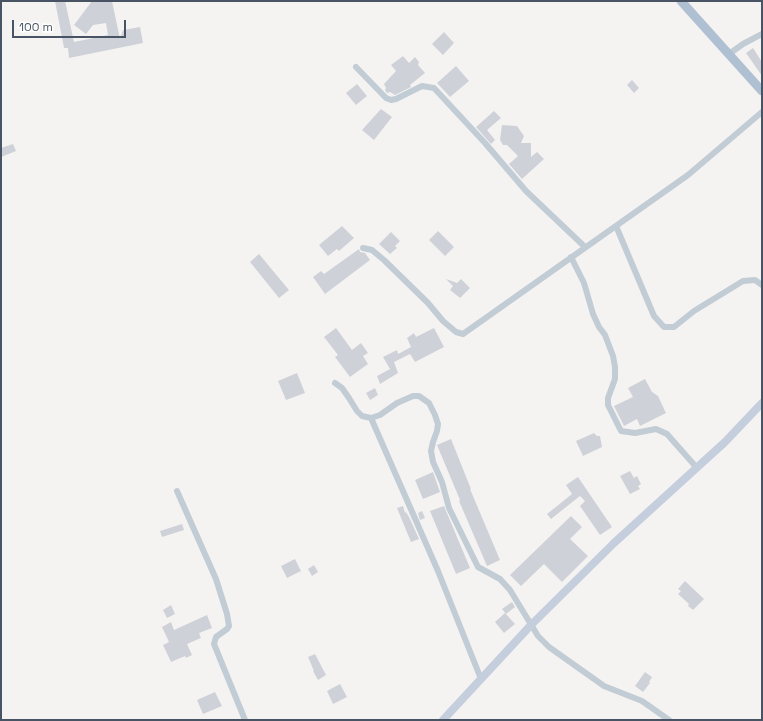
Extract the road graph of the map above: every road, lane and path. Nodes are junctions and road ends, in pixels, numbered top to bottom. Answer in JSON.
{"nodes":[{"id":1,"x":682,"y":1,"type":"edge"},
{"id":2,"x":762,"y":34,"type":"edge"},
{"id":3,"x":729,"y":54,"type":"junction"},
{"id":4,"x":356,"y":67,"type":"dead end"},
{"id":5,"x":762,"y":91,"type":"edge"},
{"id":6,"x":762,"y":112,"type":"edge"},
{"id":7,"x":616,"y":226,"type":"junction"},
{"id":8,"x":585,"y":247,"type":"junction"},
{"id":9,"x":363,"y":248,"type":"dead end"},
{"id":10,"x":571,"y":257,"type":"junction"},
{"id":11,"x":762,"y":284,"type":"edge"},
{"id":12,"x":336,"y":383,"type":"dead end"},
{"id":13,"x":762,"y":403,"type":"edge"},
{"id":14,"x":371,"y":418,"type":"junction"},
{"id":15,"x":697,"y":468,"type":"junction"},
{"id":16,"x":177,"y":492,"type":"dead end"},
{"id":17,"x":531,"y":625,"type":"junction"},
{"id":18,"x":481,"y":679,"type":"junction"},
{"id":19,"x":245,"y":720,"type":"edge"},
{"id":20,"x":443,"y":720,"type":"edge"},
{"id":21,"x":669,"y":720,"type":"edge"}],
"edges":[{"from":1,"to":3,"type":"main road"},
{"from":2,"to":3,"type":"street"},
{"from":3,"to":5,"type":"main road"},
{"from":4,"to":8,"type":"street"},
{"from":6,"to":7,"type":"street"},
{"from":7,"to":8,"type":"street"},
{"from":7,"to":11,"type":"street"},
{"from":8,"to":10,"type":"street"},
{"from":9,"to":10,"type":"street"},
{"from":10,"to":15,"type":"street"},
{"from":12,"to":14,"type":"street"},
{"from":13,"to":15,"type":"street"},
{"from":14,"to":17,"type":"street"},
{"from":14,"to":18,"type":"street"},
{"from":15,"to":17,"type":"street"},
{"from":16,"to":19,"type":"street"},
{"from":17,"to":18,"type":"street"},
{"from":17,"to":21,"type":"street"},
{"from":18,"to":20,"type":"street"}]}
